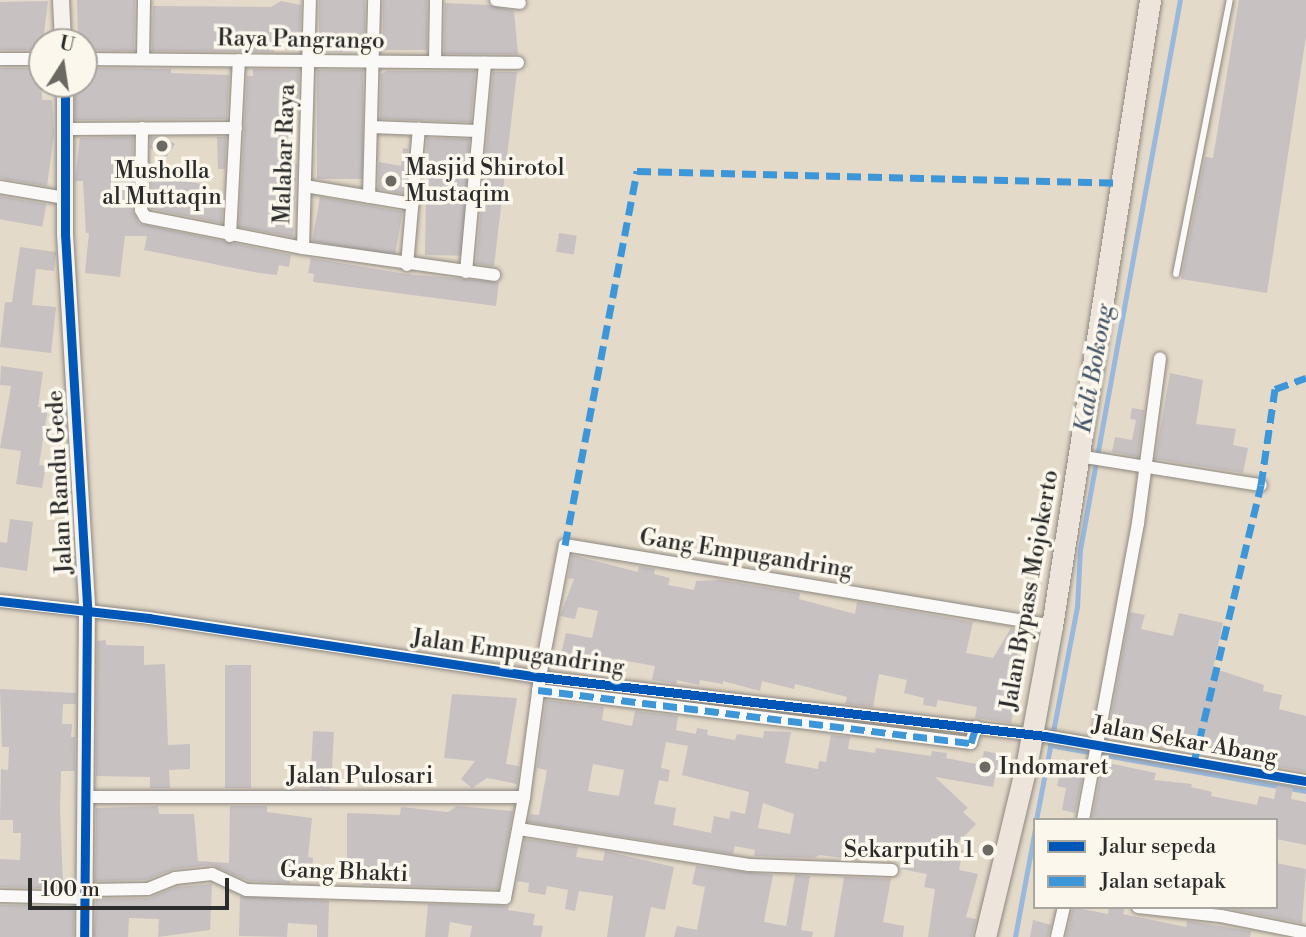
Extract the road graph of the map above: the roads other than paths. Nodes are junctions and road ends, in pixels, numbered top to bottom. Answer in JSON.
{"nodes":[{"id":1,"x":61,"y":0,"type":"edge"},
{"id":2,"x":144,"y":0,"type":"edge"},
{"id":3,"x":310,"y":0,"type":"edge"},
{"id":4,"x":374,"y":0,"type":"edge"},
{"id":5,"x":436,"y":0,"type":"edge"},
{"id":6,"x":496,"y":0,"type":"edge"},
{"id":7,"x":1150,"y":0,"type":"edge"},
{"id":8,"x":1230,"y":0,"type":"edge"},
{"id":9,"x":520,"y":3,"type":"dead end"},
{"id":10,"x":62,"y":28,"type":"edge"},
{"id":11,"x":28,"y":58,"type":"edge"},
{"id":12,"x":0,"y":59,"type":"edge"},
{"id":13,"x":98,"y":59,"type":"edge"},
{"id":14,"x":142,"y":59,"type":"junction"},
{"id":15,"x":239,"y":60,"type":"junction"},
{"id":16,"x":309,"y":61,"type":"junction"},
{"id":17,"x":372,"y":62,"type":"junction"},
{"id":18,"x":435,"y":62,"type":"junction"},
{"id":19,"x":485,"y":63,"type":"junction"},
{"id":20,"x":518,"y":63,"type":"dead end"},
{"id":21,"x":65,"y":98,"type":"edge"},
{"id":22,"x":371,"y":127,"type":"junction"},
{"id":23,"x":142,"y":128,"type":"junction"},
{"id":24,"x":236,"y":128,"type":"junction"},
{"id":25,"x":66,"y":129,"type":"junction"},
{"id":26,"x":419,"y":129,"type":"junction"},
{"id":27,"x":478,"y":131,"type":"junction"},
{"id":28,"x":0,"y":187,"type":"edge"},
{"id":29,"x":305,"y":187,"type":"junction"},
{"id":30,"x":369,"y":197,"type":"junction"},
{"id":31,"x":65,"y":198,"type":"junction"},
{"id":32,"x":412,"y":204,"type":"junction"},
{"id":33,"x":230,"y":236,"type":"junction"},
{"id":34,"x":303,"y":248,"type":"junction"},
{"id":35,"x":407,"y":265,"type":"junction"},
{"id":36,"x":466,"y":272,"type":"junction"},
{"id":37,"x":1175,"y":274,"type":"dead end"},
{"id":38,"x":494,"y":275,"type":"dead end"},
{"id":39,"x":1160,"y":358,"type":"dead end"},
{"id":40,"x":1084,"y":458,"type":"junction"},
{"id":41,"x":1144,"y":470,"type":"junction"},
{"id":42,"x":1261,"y":485,"type":"dead end"},
{"id":43,"x":0,"y":601,"type":"edge"},
{"id":44,"x":86,"y":616,"type":"junction"},
{"id":45,"x":1052,"y":626,"type":"junction"},
{"id":46,"x":539,"y":684,"type":"junction"},
{"id":47,"x":1038,"y":736,"type":"junction"},
{"id":48,"x":1098,"y":750,"type":"junction"},
{"id":49,"x":1306,"y":781,"type":"edge"},
{"id":50,"x":86,"y":797,"type":"junction"},
{"id":51,"x":524,"y":797,"type":"junction"},
{"id":52,"x":1083,"y":818,"type":"edge"},
{"id":53,"x":519,"y":829,"type":"junction"},
{"id":54,"x":892,"y":870,"type":"dead end"},
{"id":55,"x":87,"y":894,"type":"junction"},
{"id":56,"x":0,"y":896,"type":"edge"},
{"id":57,"x":1064,"y":909,"type":"edge"},
{"id":58,"x":1156,"y":909,"type":"edge"},
{"id":59,"x":1306,"y":933,"type":"edge"},
{"id":60,"x":84,"y":937,"type":"edge"},
{"id":61,"x":985,"y":937,"type":"edge"},
{"id":62,"x":1057,"y":937,"type":"edge"}],
"edges":[{"from":1,"to":10,"type":"street"},
{"from":2,"to":14,"type":"street"},
{"from":3,"to":16,"type":"street","name":"Malabar Raya"},
{"from":4,"to":17,"type":"street"},
{"from":5,"to":18,"type":"street"},
{"from":6,"to":9,"type":"street"},
{"from":7,"to":40,"type":"highway","name":"Jalan Bypass Mojokerto"},
{"from":8,"to":37,"type":"lane"},
{"from":11,"to":12,"type":"street"},
{"from":13,"to":14,"type":"street","name":"Raya Pangrango"},
{"from":14,"to":15,"type":"street","name":"Raya Pangrango"},
{"from":15,"to":16,"type":"street","name":"Raya Pangrango"},
{"from":15,"to":24,"type":"street"},
{"from":16,"to":17,"type":"street","name":"Raya Pangrango"},
{"from":16,"to":29,"type":"street","name":"Malabar Raya"},
{"from":17,"to":18,"type":"street","name":"Raya Pangrango"},
{"from":17,"to":22,"type":"street"},
{"from":18,"to":19,"type":"street","name":"Raya Pangrango"},
{"from":19,"to":20,"type":"street","name":"Raya Pangrango"},
{"from":19,"to":27,"type":"street"},
{"from":21,"to":25,"type":"street","name":"Jalan Randu Gede"},
{"from":22,"to":26,"type":"street"},
{"from":22,"to":30,"type":"street"},
{"from":23,"to":24,"type":"street"},
{"from":23,"to":25,"type":"street"},
{"from":23,"to":33,"type":"street"},
{"from":24,"to":33,"type":"street"},
{"from":25,"to":31,"type":"street","name":"Jalan Randu Gede"},
{"from":26,"to":27,"type":"street"},
{"from":26,"to":32,"type":"street"},
{"from":27,"to":36,"type":"street"},
{"from":28,"to":31,"type":"street"},
{"from":29,"to":30,"type":"street"},
{"from":29,"to":34,"type":"street","name":"Malabar Raya"},
{"from":30,"to":32,"type":"street"},
{"from":31,"to":44,"type":"street","name":"Jalan Randu Gede"},
{"from":32,"to":35,"type":"street"},
{"from":33,"to":34,"type":"street"},
{"from":34,"to":35,"type":"street"},
{"from":35,"to":36,"type":"street"},
{"from":36,"to":38,"type":"street"},
{"from":39,"to":41,"type":"street"},
{"from":40,"to":41,"type":"street"},
{"from":40,"to":45,"type":"highway","name":"Jalan Bypass Mojokerto"},
{"from":41,"to":42,"type":"street"},
{"from":41,"to":48,"type":"street"},
{"from":43,"to":44,"type":"street","name":"Jalan Empugandring"},
{"from":44,"to":46,"type":"street","name":"Jalan Empugandring"},
{"from":44,"to":50,"type":"street","name":"Jalan Randu Gede"},
{"from":45,"to":46,"type":"street","name":"Gang Empugandring"},
{"from":45,"to":47,"type":"highway","name":"Jalan Bypass Mojokerto"},
{"from":46,"to":47,"type":"street","name":"Jalan Empugandring"},
{"from":46,"to":51,"type":"street"},
{"from":47,"to":48,"type":"street","name":"Jalan Sekar Abang"},
{"from":47,"to":61,"type":"highway","name":"Jalan Bypass Mojokerto"},
{"from":48,"to":49,"type":"street","name":"Jalan Sekar Abang"},
{"from":48,"to":52,"type":"street"},
{"from":50,"to":51,"type":"street","name":"Jalan Pulosari"},
{"from":50,"to":55,"type":"street","name":"Jalan Randu Gede"},
{"from":51,"to":53,"type":"street","name":"Gang Bhakti"},
{"from":53,"to":54,"type":"street"},
{"from":53,"to":55,"type":"street","name":"Gang Bhakti"},
{"from":55,"to":56,"type":"street"},
{"from":55,"to":60,"type":"street","name":"Jalan Randu Gede"},
{"from":57,"to":62,"type":"street"},
{"from":58,"to":59,"type":"street"}]}
